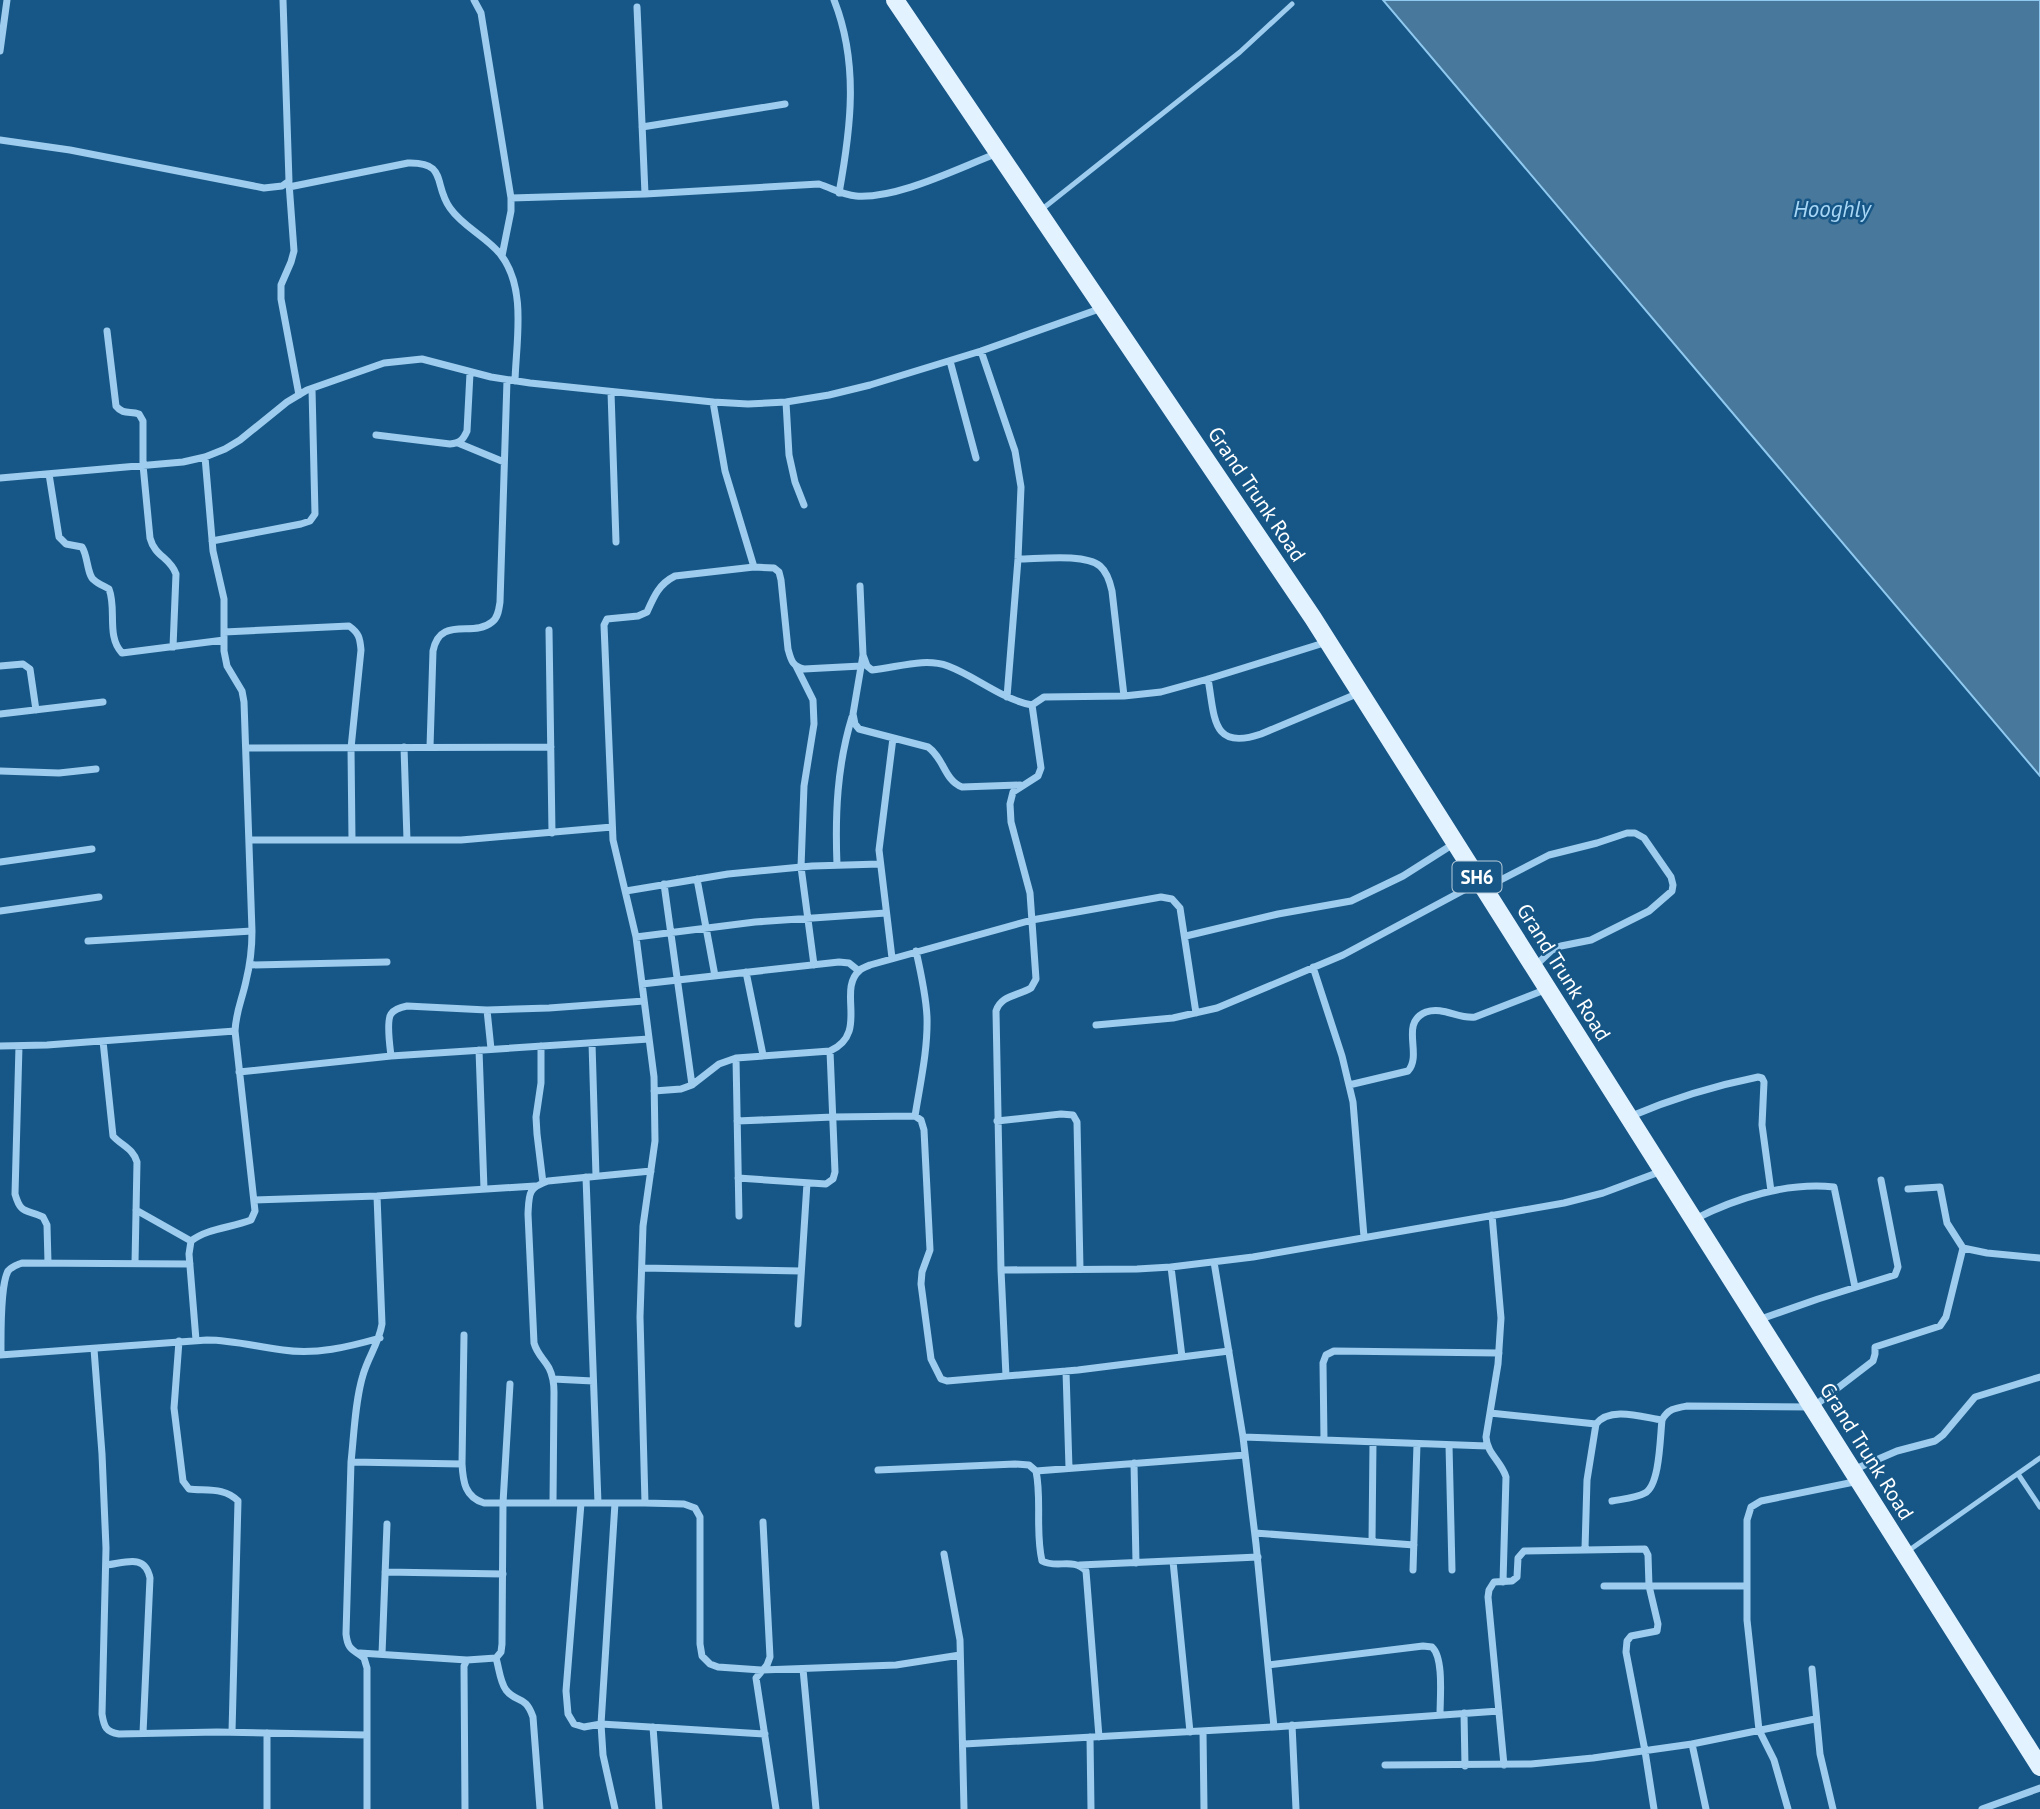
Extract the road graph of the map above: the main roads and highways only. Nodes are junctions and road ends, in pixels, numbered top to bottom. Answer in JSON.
{"nodes":[{"id":1,"x":895,"y":0,"type":"edge"},
{"id":2,"x":2040,"y":1767,"type":"edge"}],
"edges":[{"from":1,"to":2,"type":"main road","name":"Grand Trunk Road","number":"SH6"}]}
